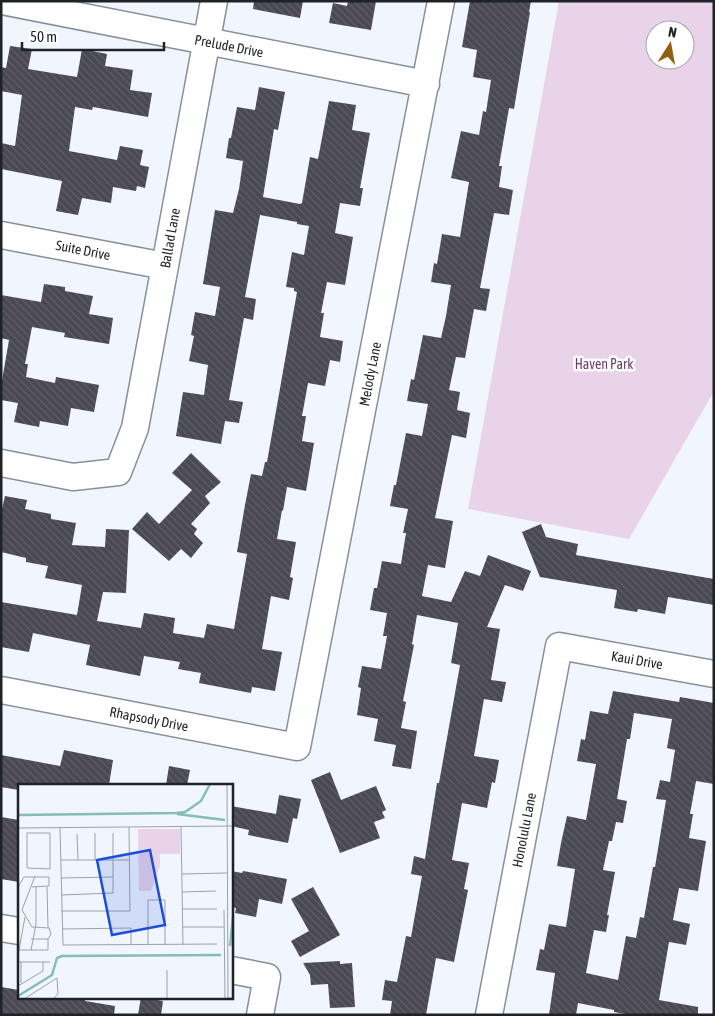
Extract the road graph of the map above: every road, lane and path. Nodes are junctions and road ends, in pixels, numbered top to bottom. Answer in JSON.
{"nodes":[{"id":1,"x":2,"y":1,"type":"edge"},
{"id":2,"x":214,"y":1,"type":"edge"},
{"id":3,"x":441,"y":1,"type":"edge"},
{"id":4,"x":206,"y":41,"type":"junction"},
{"id":5,"x":426,"y":84,"type":"junction"},
{"id":6,"x":1,"y":235,"type":"edge"},
{"id":7,"x":165,"y":266,"type":"junction"},
{"id":8,"x":1,"y":464,"type":"edge"},
{"id":9,"x":559,"y":646,"type":"joint"},
{"id":10,"x":714,"y":674,"type":"edge"},
{"id":11,"x":1,"y":690,"type":"edge"},
{"id":12,"x":297,"y":747,"type":"joint"},
{"id":13,"x":1,"y":928,"type":"edge"},
{"id":14,"x":18,"y":932,"type":"edge"},
{"id":15,"x":232,"y":970,"type":"edge"},
{"id":16,"x":260,"y":1015,"type":"edge"},
{"id":17,"x":489,"y":1015,"type":"edge"}],
"edges":[{"from":1,"to":4,"type":"street","name":"Prelude Drive"},
{"from":2,"to":4,"type":"street","name":"Ballad Lane"},
{"from":3,"to":5,"type":"street","name":"Melody Lane"},
{"from":4,"to":5,"type":"street","name":"Prelude Drive"},
{"from":4,"to":7,"type":"street","name":"Ballad Lane"},
{"from":5,"to":12,"type":"street","name":"Melody Lane"},
{"from":6,"to":7,"type":"street","name":"Suite Drive"},
{"from":7,"to":8,"type":"street","name":"Ballad Lane"},
{"from":9,"to":10,"type":"street","name":"Kaui Drive"},
{"from":9,"to":17,"type":"street","name":"Honolulu Lane"},
{"from":11,"to":12,"type":"street","name":"Rhapsody Drive"},
{"from":13,"to":14,"type":"street"},
{"from":15,"to":16,"type":"street"}]}
